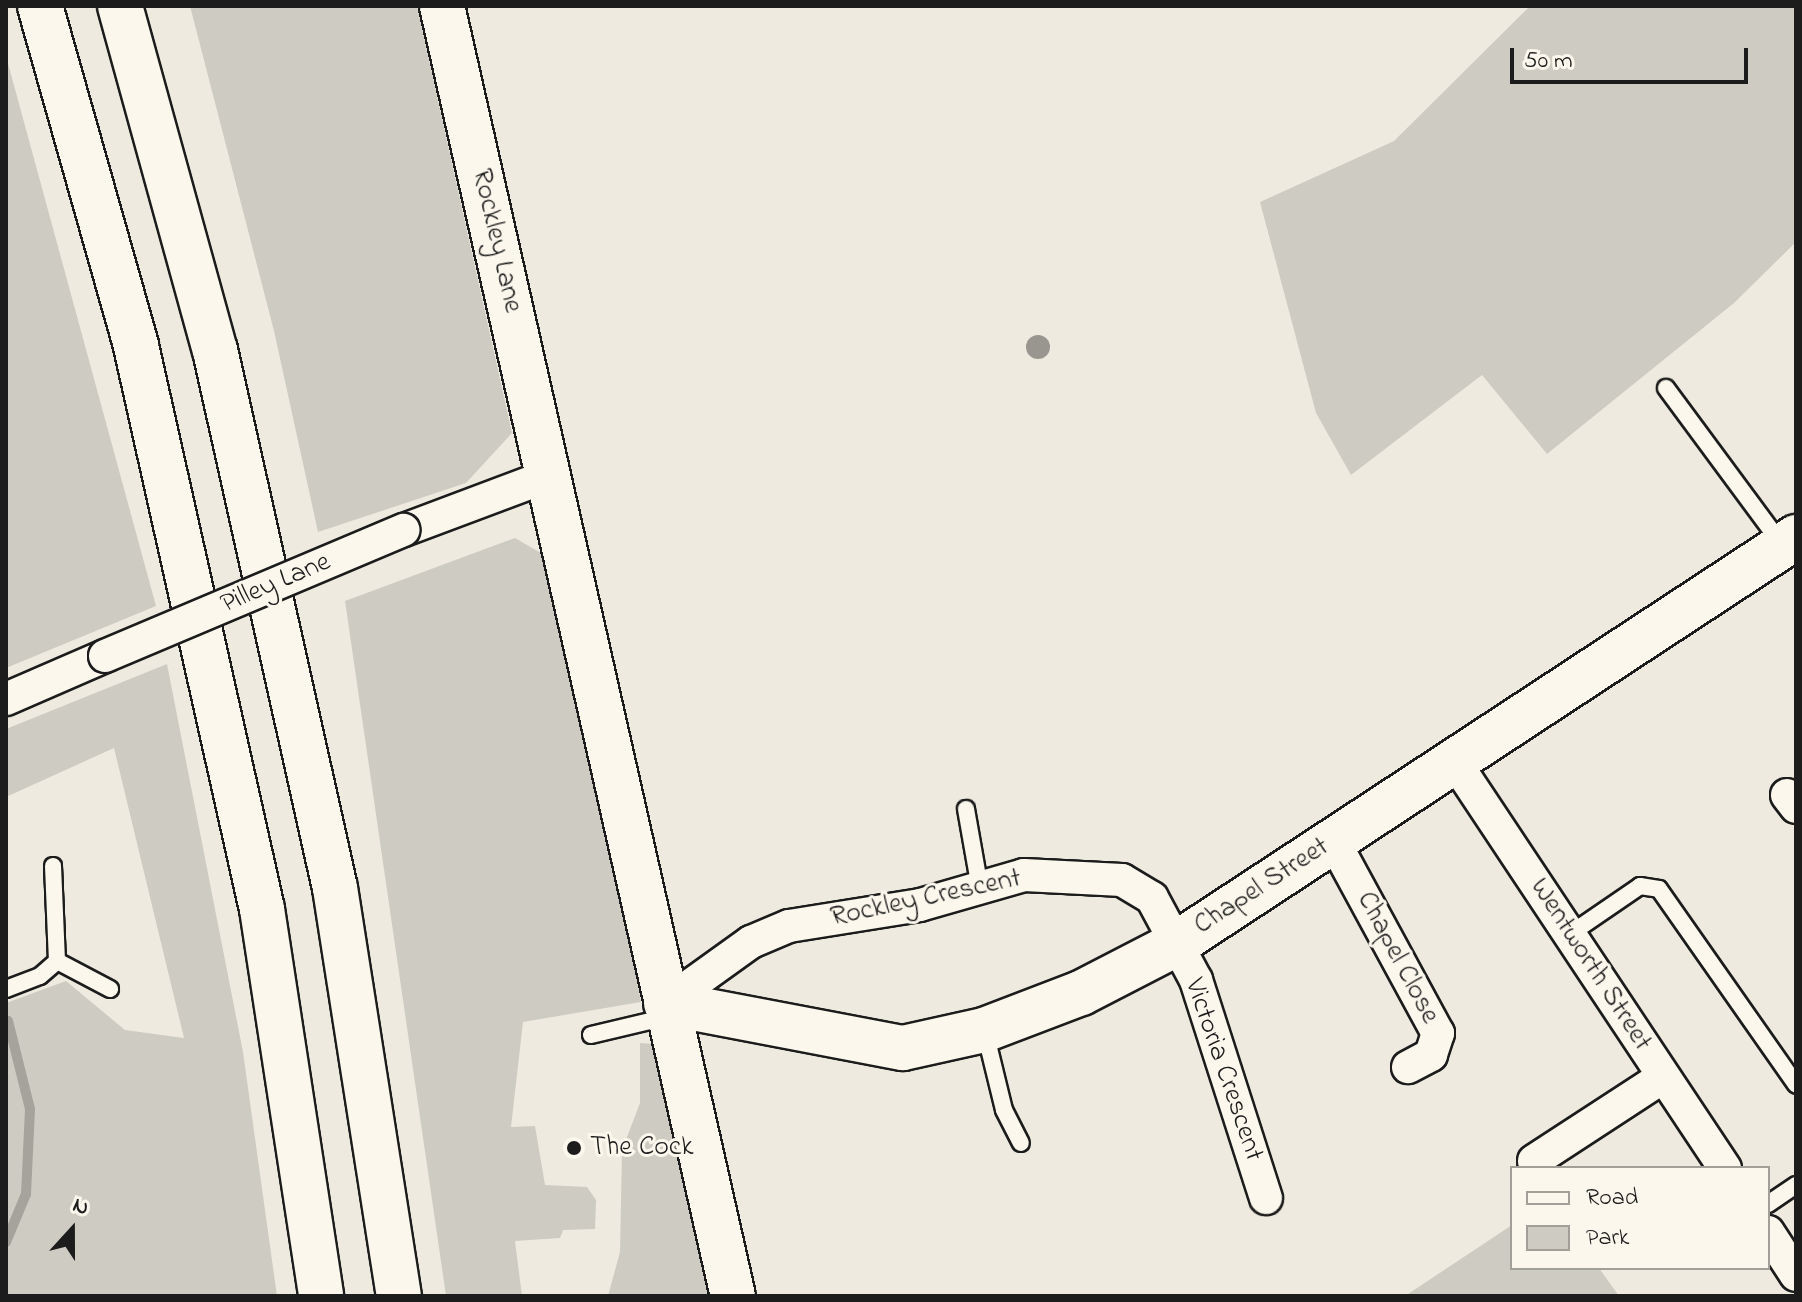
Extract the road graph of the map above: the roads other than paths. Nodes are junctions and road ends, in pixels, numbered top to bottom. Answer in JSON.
{"nodes":[{"id":1,"x":40,"y":6,"type":"edge"},
{"id":2,"x":120,"y":6,"type":"edge"},
{"id":3,"x":442,"y":6,"type":"edge"},
{"id":4,"x":1666,"y":388,"type":"dead end"},
{"id":5,"x":548,"y":476,"type":"junction"},
{"id":6,"x":1789,"y":542,"type":"edge"},
{"id":7,"x":6,"y":699,"type":"edge"},
{"id":8,"x":1455,"y":762,"type":"junction"},
{"id":9,"x":966,"y":809,"type":"dead end"},
{"id":10,"x":1333,"y":840,"type":"junction"},
{"id":11,"x":53,"y":866,"type":"dead end"},
{"id":12,"x":980,"y":888,"type":"junction"},
{"id":13,"x":1570,"y":934,"type":"junction"},
{"id":14,"x":1176,"y":944,"type":"junction"},
{"id":15,"x":57,"y":961,"type":"junction"},
{"id":16,"x":6,"y":989,"type":"edge"},
{"id":17,"x":110,"y":989,"type":"dead end"},
{"id":18,"x":667,"y":1010,"type":"junction"},
{"id":19,"x":984,"y":1030,"type":"junction"},
{"id":20,"x":591,"y":1035,"type":"dead end"},
{"id":21,"x":1408,"y":1067,"type":"dead end"},
{"id":22,"x":1663,"y":1077,"type":"junction"},
{"id":23,"x":1796,"y":1085,"type":"edge"},
{"id":24,"x":1021,"y":1143,"type":"dead end"},
{"id":25,"x":1534,"y":1161,"type":"dead end"},
{"id":26,"x":1724,"y":1166,"type":"edge"},
{"id":27,"x":1796,"y":1185,"type":"edge"},
{"id":28,"x":1266,"y":1198,"type":"dead end"},
{"id":29,"x":1770,"y":1203,"type":"edge"},
{"id":30,"x":1770,"y":1235,"type":"edge"},
{"id":31,"x":1794,"y":1268,"type":"edge"},
{"id":32,"x":321,"y":1296,"type":"edge"},
{"id":33,"x":399,"y":1296,"type":"edge"},
{"id":34,"x":733,"y":1296,"type":"edge"}],
"edges":[{"from":1,"to":32,"type":"main road"},
{"from":2,"to":33,"type":"main road"},
{"from":3,"to":5,"type":"main road","name":"Rockley Lane"},
{"from":4,"to":6,"type":"lane"},
{"from":5,"to":7,"type":"street","name":"Pilley Lane","bridge":true},
{"from":5,"to":18,"type":"main road","name":"Rockley Lane"},
{"from":6,"to":8,"type":"main road","name":"Chapel Street"},
{"from":8,"to":10,"type":"main road","name":"Chapel Street"},
{"from":8,"to":13,"type":"street","name":"Wentworth Street"},
{"from":9,"to":12,"type":"lane"},
{"from":10,"to":14,"type":"main road","name":"Chapel Street"},
{"from":10,"to":21,"type":"street","name":"Chapel Close"},
{"from":11,"to":15,"type":"lane"},
{"from":12,"to":14,"type":"street","name":"Rockley Crescent"},
{"from":12,"to":18,"type":"street","name":"Rockley Crescent"},
{"from":13,"to":22,"type":"street","name":"Wentworth Street"},
{"from":13,"to":23,"type":"lane"},
{"from":14,"to":19,"type":"main road","name":"Chapel Street"},
{"from":14,"to":28,"type":"street","name":"Victoria Crescent"},
{"from":15,"to":16,"type":"lane"},
{"from":15,"to":17,"type":"lane"},
{"from":18,"to":19,"type":"main road","name":"Chapel Street"},
{"from":18,"to":20,"type":"lane"},
{"from":18,"to":34,"type":"main road","name":"Rockley Lane"},
{"from":19,"to":24,"type":"lane"},
{"from":22,"to":25,"type":"street"},
{"from":22,"to":26,"type":"street","name":"Wentworth Street"},
{"from":27,"to":29,"type":"lane"},
{"from":30,"to":31,"type":"street"}]}
